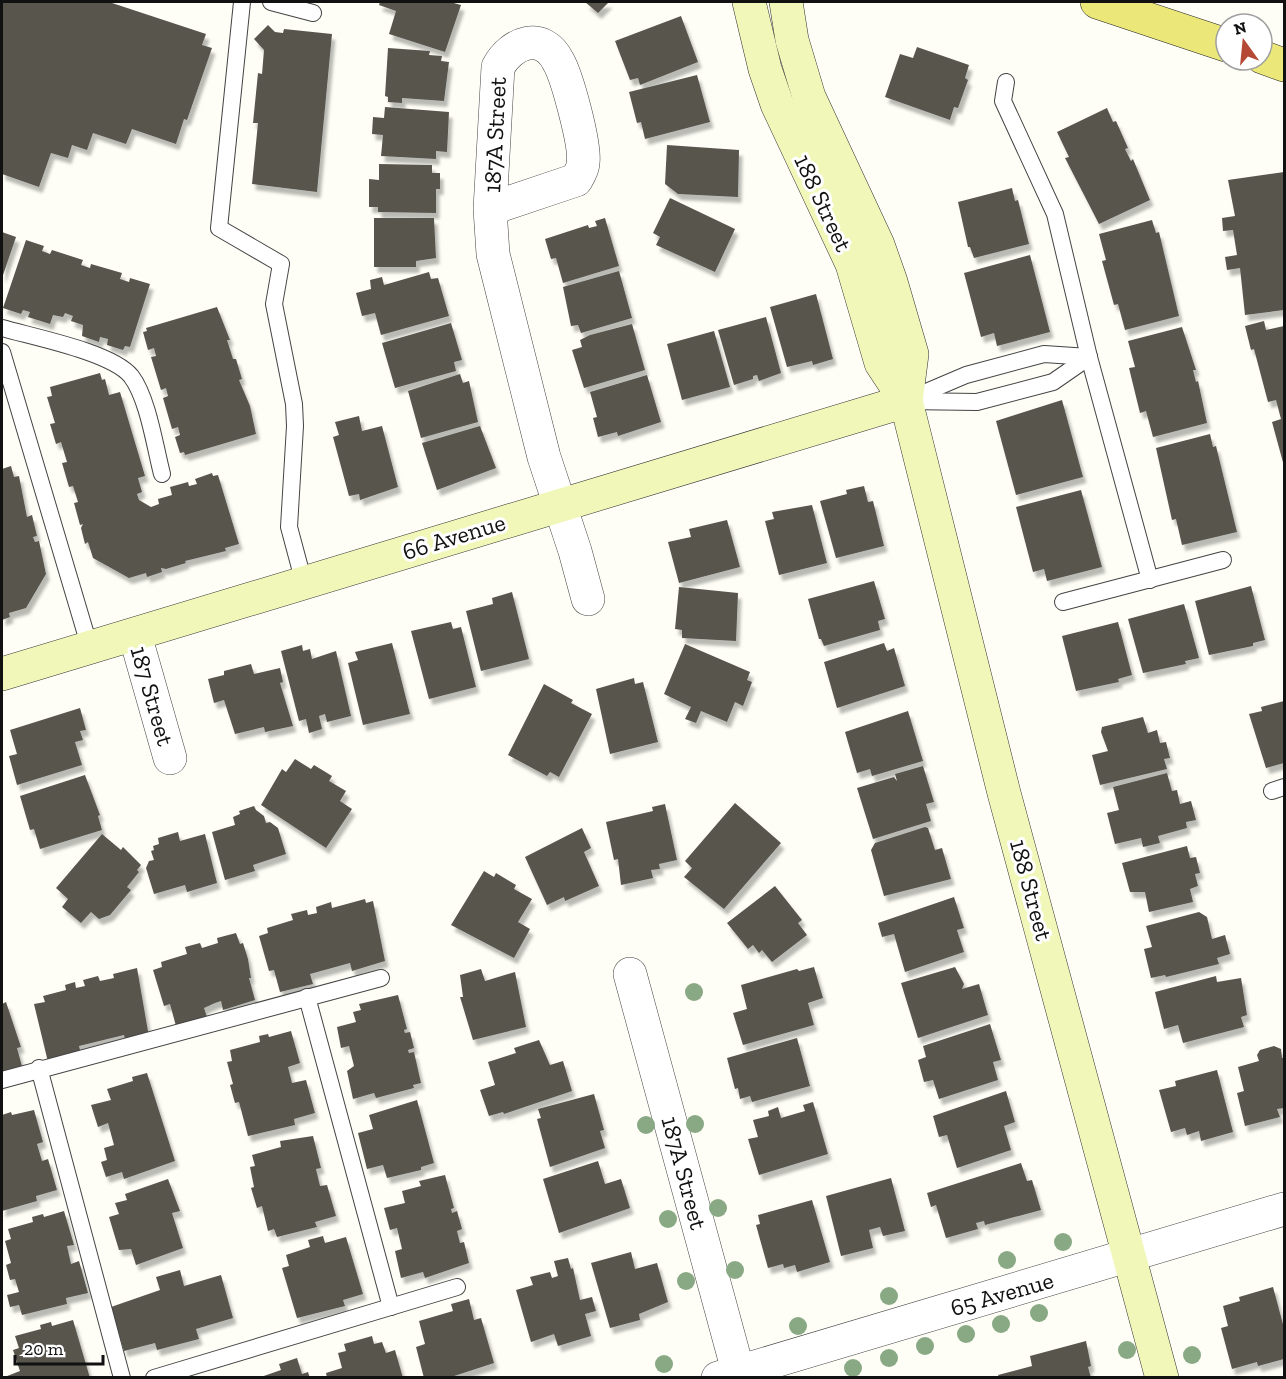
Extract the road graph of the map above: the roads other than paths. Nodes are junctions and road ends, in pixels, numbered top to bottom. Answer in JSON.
{"nodes":[{"id":1,"x":242,"y":2,"type":"edge"},
{"id":2,"x":271,"y":2,"type":"edge"},
{"id":3,"x":749,"y":2,"type":"edge"},
{"id":4,"x":786,"y":2,"type":"edge"},
{"id":5,"x":1097,"y":2,"type":"edge"},
{"id":6,"x":313,"y":14,"type":"dead end"},
{"id":7,"x":1214,"y":41,"type":"edge"},
{"id":8,"x":1006,"y":82,"type":"dead end"},
{"id":9,"x":490,"y":209,"type":"junction"},
{"id":10,"x":2,"y":328,"type":"edge"},
{"id":11,"x":2,"y":352,"type":"edge"},
{"id":12,"x":1089,"y":357,"type":"junction"},
{"id":13,"x":906,"y":401,"type":"junction"},
{"id":14,"x":162,"y":474,"type":"dead end"},
{"id":15,"x":560,"y":505,"type":"junction"},
{"id":16,"x":1223,"y":560,"type":"dead end"},
{"id":17,"x":1150,"y":580,"type":"junction"},
{"id":18,"x":304,"y":583,"type":"junction"},
{"id":19,"x":588,"y":599,"type":"dead end"},
{"id":20,"x":1063,"y":602,"type":"dead end"},
{"id":21,"x":135,"y":635,"type":"junction"},
{"id":22,"x":90,"y":648,"type":"junction"},
{"id":23,"x":2,"y":674,"type":"edge"},
{"id":24,"x":170,"y":758,"type":"dead end"},
{"id":25,"x":630,"y":974,"type":"dead end"},
{"id":26,"x":381,"y":978,"type":"dead end"},
{"id":27,"x":307,"y":997,"type":"junction"},
{"id":28,"x":39,"y":1068,"type":"junction"},
{"id":29,"x":2,"y":1080,"type":"edge"},
{"id":30,"x":1284,"y":1209,"type":"edge"},
{"id":31,"x":1130,"y":1255,"type":"junction"},
{"id":32,"x":457,"y":1287,"type":"dead end"},
{"id":33,"x":391,"y":1307,"type":"junction"},
{"id":34,"x":190,"y":1373,"type":"edge"},
{"id":35,"x":728,"y":1374,"type":"edge"},
{"id":36,"x":122,"y":1377,"type":"edge"},
{"id":37,"x":154,"y":1377,"type":"edge"},
{"id":38,"x":1162,"y":1377,"type":"edge"}],
"edges":[{"from":1,"to":18,"type":"lane"},
{"from":2,"to":6,"type":"lane"},
{"from":3,"to":13,"type":"street","name":"188 Street"},
{"from":4,"to":13,"type":"street","name":"188 Street"},
{"from":5,"to":7,"type":"main road"},
{"from":8,"to":12,"type":"lane"},
{"from":9,"to":9,"type":"street","name":"187A Street"},
{"from":9,"to":15,"type":"street","name":"187A Street"},
{"from":10,"to":14,"type":"lane"},
{"from":11,"to":22,"type":"lane"},
{"from":12,"to":13,"type":"lane"},
{"from":12,"to":13,"type":"lane"},
{"from":12,"to":17,"type":"lane"},
{"from":13,"to":15,"type":"street","name":"66 Avenue"},
{"from":13,"to":31,"type":"street","name":"188 Street"},
{"from":15,"to":18,"type":"street","name":"66 Avenue"},
{"from":15,"to":19,"type":"street","name":"187A Street"},
{"from":16,"to":17,"type":"lane"},
{"from":17,"to":20,"type":"lane"},
{"from":18,"to":21,"type":"street","name":"66 Avenue"},
{"from":21,"to":22,"type":"street","name":"66 Avenue"},
{"from":21,"to":24,"type":"street","name":"187 Street"},
{"from":22,"to":23,"type":"street","name":"66 Avenue"},
{"from":25,"to":35,"type":"street","name":"187A Street"},
{"from":26,"to":27,"type":"lane"},
{"from":27,"to":28,"type":"lane"},
{"from":27,"to":33,"type":"lane"},
{"from":28,"to":29,"type":"lane"},
{"from":28,"to":36,"type":"lane"},
{"from":30,"to":31,"type":"street","name":"65 Avenue"},
{"from":31,"to":35,"type":"street","name":"65 Avenue"},
{"from":31,"to":38,"type":"street","name":"188 Street"},
{"from":32,"to":33,"type":"lane"},
{"from":33,"to":34,"type":"lane"},
{"from":34,"to":37,"type":"lane"}]}
